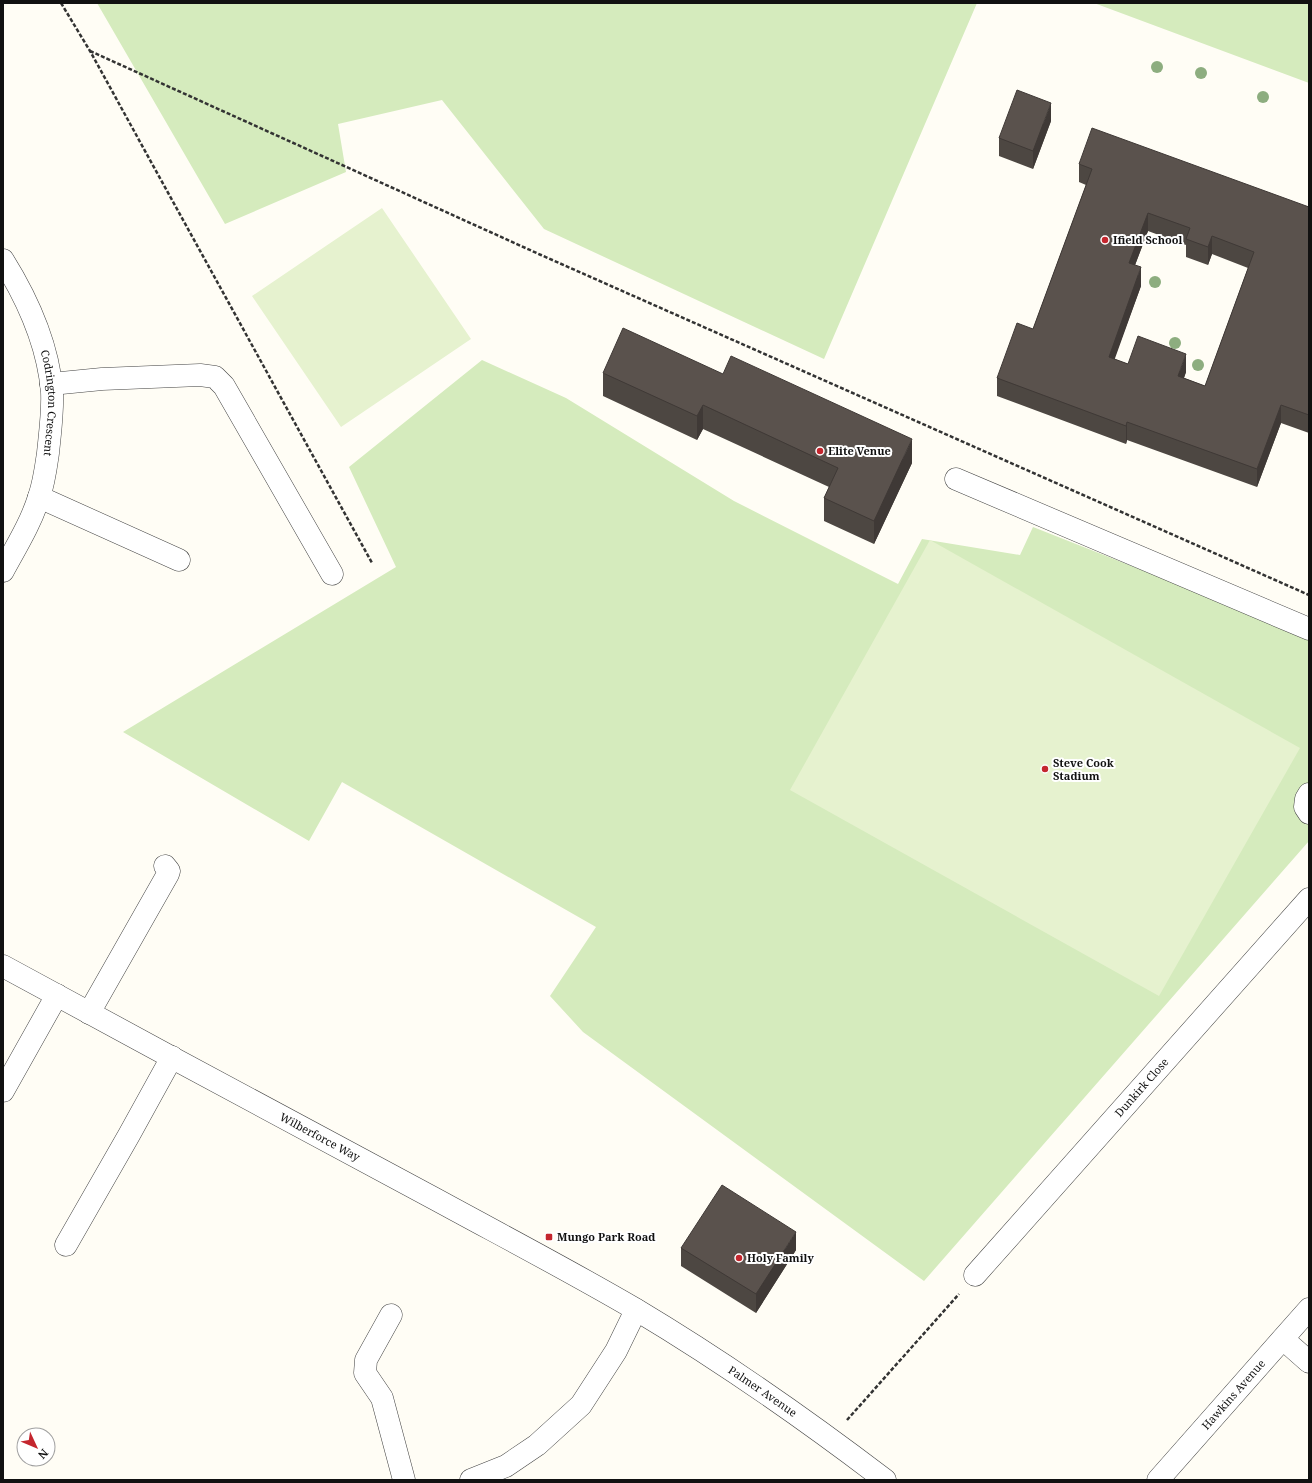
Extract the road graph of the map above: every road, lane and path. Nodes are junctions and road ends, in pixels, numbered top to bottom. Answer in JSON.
{"nodes":[{"id":1,"x":61,"y":3,"type":"edge"},
{"id":2,"x":90,"y":51,"type":"junction"},
{"id":3,"x":3,"y":260,"type":"edge"},
{"id":4,"x":51,"y":384,"type":"junction"},
{"id":5,"x":956,"y":479,"type":"dead end"},
{"id":6,"x":39,"y":497,"type":"junction"},
{"id":7,"x":10,"y":540,"type":"edge"},
{"id":8,"x":179,"y":560,"type":"dead end"},
{"id":9,"x":372,"y":563,"type":"dead end"},
{"id":10,"x":3,"y":571,"type":"edge"},
{"id":11,"x":332,"y":574,"type":"dead end"},
{"id":12,"x":1309,"y":595,"type":"edge"},
{"id":13,"x":1309,"y":629,"type":"edge"},
{"id":14,"x":1309,"y":794,"type":"edge"},
{"id":15,"x":1309,"y":813,"type":"edge"},
{"id":16,"x":165,"y":866,"type":"dead end"},
{"id":17,"x":1309,"y":899,"type":"edge"},
{"id":18,"x":3,"y":966,"type":"edge"},
{"id":19,"x":57,"y":995,"type":"junction"},
{"id":20,"x":89,"y":1013,"type":"junction"},
{"id":21,"x":172,"y":1057,"type":"junction"},
{"id":22,"x":3,"y":1091,"type":"edge"},
{"id":23,"x":66,"y":1245,"type":"dead end"},
{"id":24,"x":975,"y":1275,"type":"joint"},
{"id":25,"x":1309,"y":1309,"type":"edge"},
{"id":26,"x":636,"y":1310,"type":"junction"},
{"id":27,"x":391,"y":1315,"type":"dead end"},
{"id":28,"x":1283,"y":1340,"type":"junction"},
{"id":29,"x":1309,"y":1362,"type":"edge"},
{"id":30,"x":830,"y":1438,"type":"junction"},
{"id":31,"x":510,"y":1473,"type":"edge"},
{"id":32,"x":404,"y":1480,"type":"edge"},
{"id":33,"x":471,"y":1480,"type":"edge"},
{"id":34,"x":885,"y":1480,"type":"edge"},
{"id":35,"x":1158,"y":1480,"type":"edge"}],
"edges":[{"from":1,"to":2,"type":"path"},
{"from":2,"to":9,"type":"path"},
{"from":2,"to":12,"type":"path"},
{"from":3,"to":4,"type":"street","name":"Codrington Crescent"},
{"from":4,"to":6,"type":"street","name":"Codrington Crescent"},
{"from":4,"to":11,"type":"street"},
{"from":5,"to":13,"type":"street"},
{"from":6,"to":7,"type":"street","name":"Codrington Crescent"},
{"from":6,"to":8,"type":"street"},
{"from":7,"to":10,"type":"street","name":"Codrington Crescent"},
{"from":14,"to":15,"type":"street"},
{"from":16,"to":20,"type":"street"},
{"from":17,"to":24,"type":"street","name":"Dunkirk Close"},
{"from":18,"to":19,"type":"street","name":"Wilberforce Way"},
{"from":19,"to":20,"type":"street","name":"Wilberforce Way"},
{"from":19,"to":22,"type":"street"},
{"from":20,"to":21,"type":"street","name":"Wilberforce Way"},
{"from":21,"to":23,"type":"street"},
{"from":21,"to":26,"type":"street","name":"Wilberforce Way"},
{"from":24,"to":30,"type":"path"},
{"from":25,"to":28,"type":"street","name":"Hawkins Avenue"},
{"from":26,"to":30,"type":"street","name":"Palmer Avenue"},
{"from":26,"to":31,"type":"street"},
{"from":27,"to":32,"type":"street"},
{"from":28,"to":29,"type":"street"},
{"from":28,"to":35,"type":"street","name":"Hawkins Avenue"},
{"from":30,"to":34,"type":"street","name":"Palmer Avenue"},
{"from":31,"to":33,"type":"street"}]}
